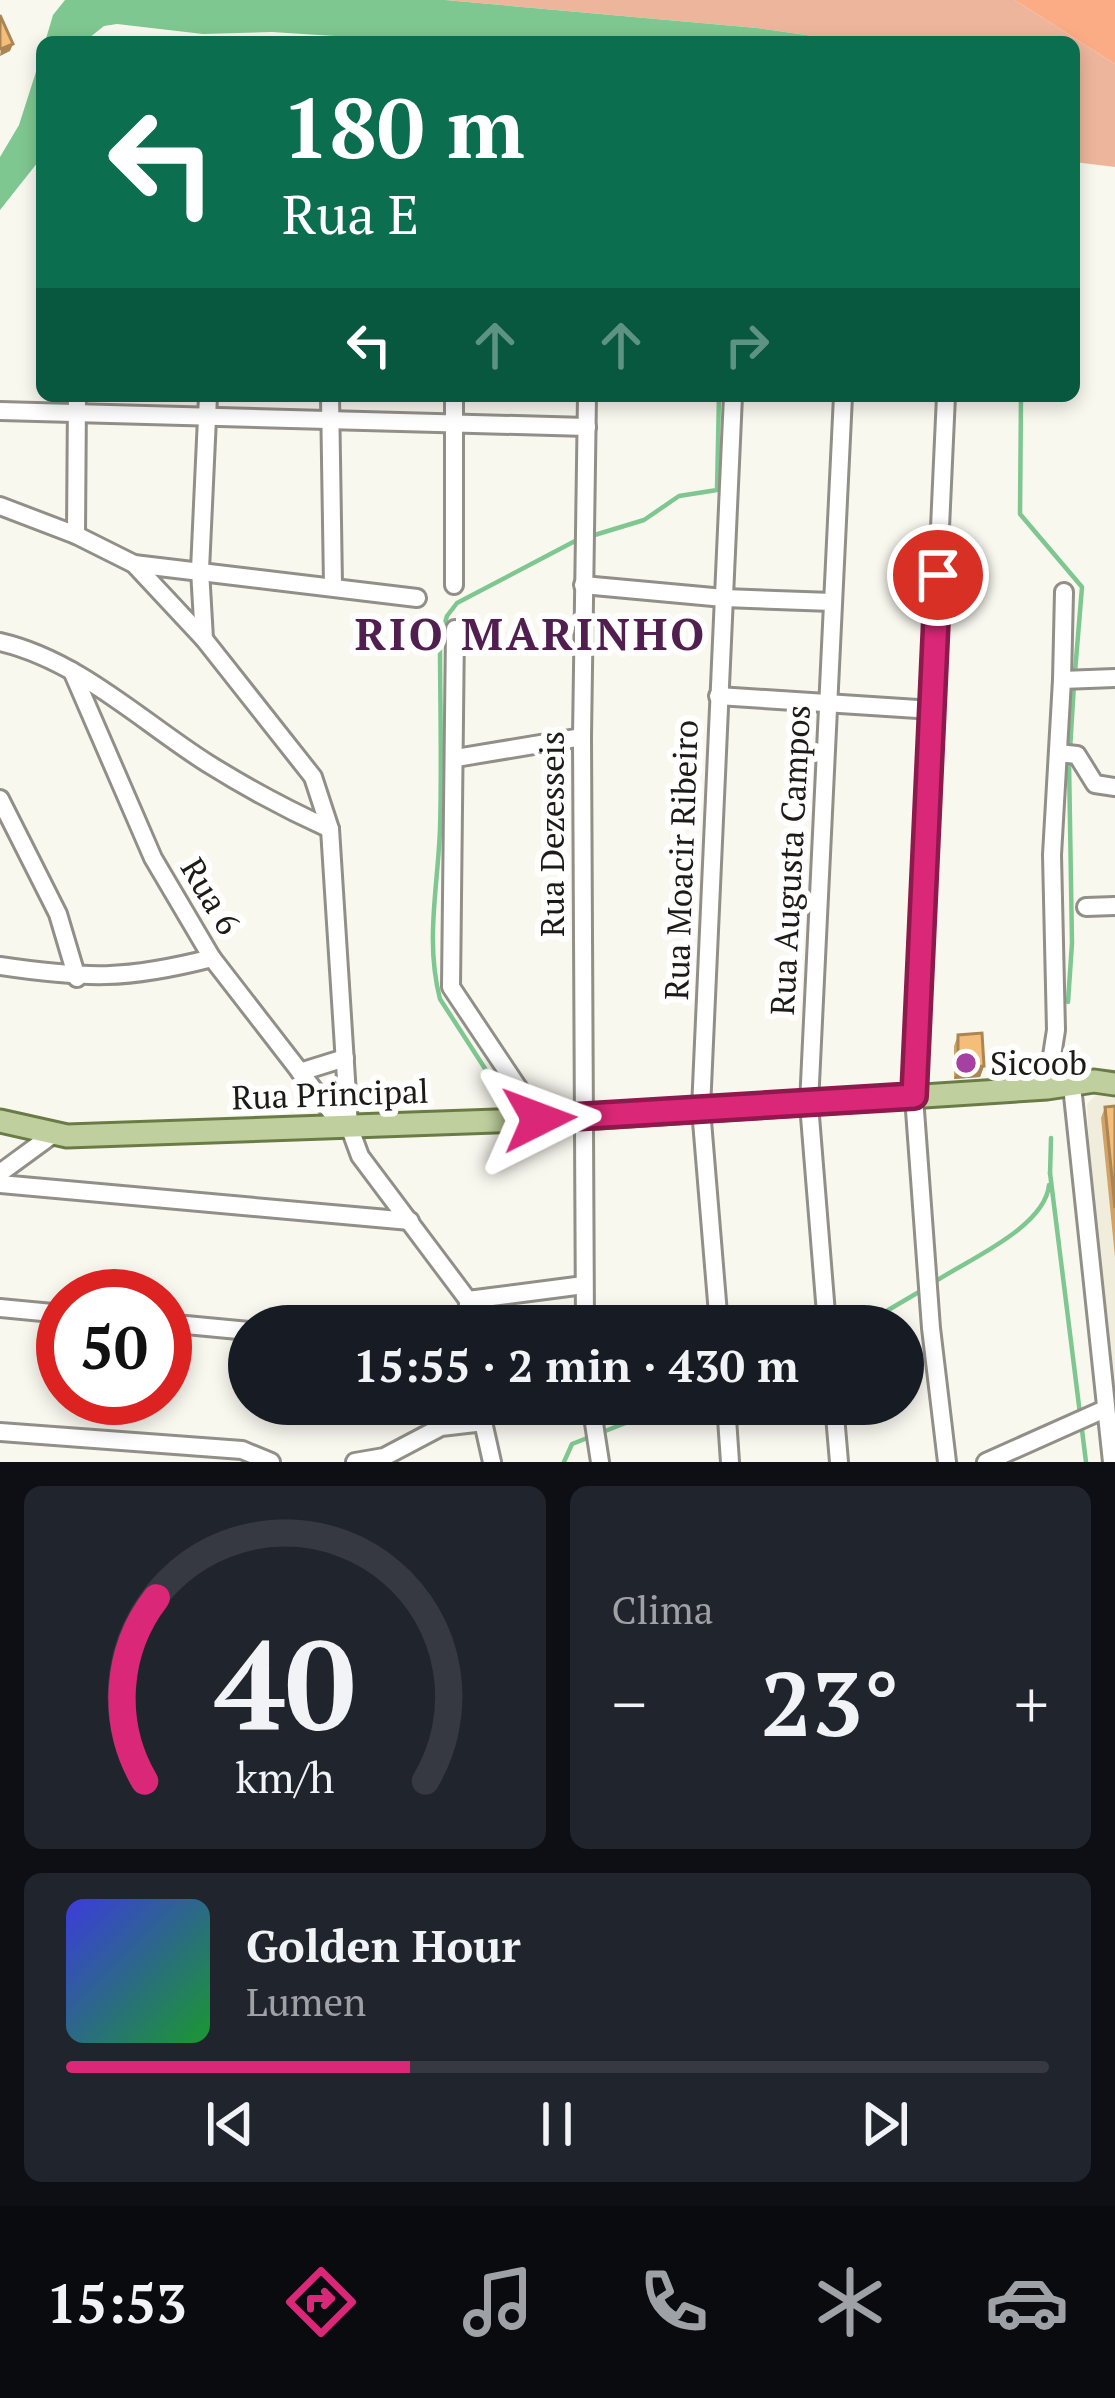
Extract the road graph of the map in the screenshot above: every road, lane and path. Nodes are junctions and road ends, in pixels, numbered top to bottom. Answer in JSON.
{"nodes":[{"id":1,"x":330,"y":402,"type":"edge"},
{"id":2,"x":454,"y":402,"type":"edge"},
{"id":3,"x":587,"y":402,"type":"edge"},
{"id":4,"x":733,"y":402,"type":"edge"},
{"id":5,"x":843,"y":402,"type":"edge"},
{"id":6,"x":946,"y":402,"type":"edge"},
{"id":7,"x":77,"y":403,"type":"edge"},
{"id":8,"x":208,"y":405,"type":"edge"},
{"id":9,"x":0,"y":410,"type":"edge"},
{"id":10,"x":329,"y":420,"type":"junction"},
{"id":11,"x":453,"y":423,"type":"junction"},
{"id":12,"x":587,"y":427,"type":"junction"},
{"id":13,"x":0,"y":506,"type":"edge"},
{"id":14,"x":76,"y":536,"type":"junction"},
{"id":15,"x":134,"y":564,"type":"junction"},
{"id":16,"x":200,"y":570,"type":"junction"},
{"id":17,"x":332,"y":585,"type":"junction"},
{"id":18,"x":454,"y":585,"type":"dead end"},
{"id":19,"x":583,"y":585,"type":"junction"},
{"id":20,"x":1064,"y":592,"type":"dead end"},
{"id":21,"x":417,"y":598,"type":"dead end"},
{"id":22,"x":724,"y":598,"type":"junction"},
{"id":23,"x":832,"y":602,"type":"junction"},
{"id":24,"x":455,"y":629,"type":"dead end"},
{"id":25,"x":204,"y":639,"type":"junction"},
{"id":26,"x":0,"y":642,"type":"edge"},
{"id":27,"x":20,"y":647,"type":"junction"},
{"id":28,"x":0,"y":657,"type":"edge"},
{"id":29,"x":72,"y":670,"type":"junction"},
{"id":30,"x":1115,"y":677,"type":"edge"},
{"id":31,"x":1070,"y":680,"type":"junction"},
{"id":32,"x":718,"y":696,"type":"junction"},
{"id":33,"x":826,"y":704,"type":"junction"},
{"id":34,"x":933,"y":710,"type":"junction"},
{"id":35,"x":582,"y":737,"type":"junction"},
{"id":36,"x":1065,"y":753,"type":"junction"},
{"id":37,"x":455,"y":758,"type":"junction"},
{"id":38,"x":1115,"y":787,"type":"edge"},
{"id":39,"x":0,"y":799,"type":"edge"},
{"id":40,"x":330,"y":829,"type":"junction"},
{"id":41,"x":1115,"y":905,"type":"edge"},
{"id":42,"x":1086,"y":908,"type":"dead end"},
{"id":43,"x":212,"y":958,"type":"junction"},
{"id":44,"x":0,"y":966,"type":"edge"},
{"id":45,"x":77,"y":978,"type":"junction"},
{"id":46,"x":345,"y":1058,"type":"junction"},
{"id":47,"x":1115,"y":1068,"type":"edge"},
{"id":48,"x":301,"y":1072,"type":"junction"},
{"id":49,"x":1075,"y":1085,"type":"edge"},
{"id":50,"x":914,"y":1096,"type":"junction"},
{"id":51,"x":809,"y":1104,"type":"junction"},
{"id":52,"x":701,"y":1108,"type":"junction"},
{"id":53,"x":584,"y":1118,"type":"junction"},
{"id":54,"x":539,"y":1119,"type":"junction"},
{"id":55,"x":0,"y":1121,"type":"edge"},
{"id":56,"x":345,"y":1126,"type":"junction"},
{"id":57,"x":52,"y":1135,"type":"junction"},
{"id":58,"x":0,"y":1173,"type":"edge"},
{"id":59,"x":0,"y":1184,"type":"edge"},
{"id":60,"x":410,"y":1221,"type":"junction"},
{"id":61,"x":584,"y":1285,"type":"junction"},
{"id":62,"x":468,"y":1300,"type":"junction"},
{"id":63,"x":468,"y":1305,"type":"edge"},
{"id":64,"x":584,"y":1305,"type":"edge"},
{"id":65,"x":717,"y":1305,"type":"edge"},
{"id":66,"x":825,"y":1305,"type":"edge"},
{"id":67,"x":0,"y":1308,"type":"edge"},
{"id":68,"x":36,"y":1311,"type":"edge"},
{"id":69,"x":192,"y":1326,"type":"edge"},
{"id":70,"x":228,"y":1329,"type":"edge"},
{"id":71,"x":1105,"y":1409,"type":"junction"},
{"id":72,"x":447,"y":1425,"type":"edge"},
{"id":73,"x":484,"y":1425,"type":"edge"},
{"id":74,"x":594,"y":1425,"type":"edge"},
{"id":75,"x":727,"y":1425,"type":"edge"},
{"id":76,"x":836,"y":1425,"type":"edge"},
{"id":77,"x":0,"y":1432,"type":"edge"},
{"id":78,"x":271,"y":1462,"type":"edge"},
{"id":79,"x":355,"y":1462,"type":"edge"},
{"id":80,"x":492,"y":1462,"type":"edge"},
{"id":81,"x":599,"y":1462,"type":"edge"},
{"id":82,"x":730,"y":1462,"type":"edge"},
{"id":83,"x":839,"y":1462,"type":"edge"},
{"id":84,"x":947,"y":1462,"type":"edge"},
{"id":85,"x":986,"y":1462,"type":"edge"},
{"id":86,"x":1112,"y":1462,"type":"edge"}],
"edges":[{"from":1,"to":10,"type":"street"},
{"from":2,"to":11,"type":"street"},
{"from":3,"to":12,"type":"street","name":"Rua Dezesseis"},
{"from":4,"to":22,"type":"street","name":"Rua Moacir Ribeiro"},
{"from":5,"to":23,"type":"street","name":"Rua Augusta Campos"},
{"from":6,"to":34,"type":"street"},
{"from":7,"to":8,"type":"street"},
{"from":7,"to":9,"type":"street"},
{"from":7,"to":14,"type":"street"},
{"from":8,"to":10,"type":"street"},
{"from":8,"to":16,"type":"street"},
{"from":10,"to":11,"type":"street"},
{"from":10,"to":17,"type":"street"},
{"from":11,"to":12,"type":"street"},
{"from":11,"to":18,"type":"street"},
{"from":12,"to":19,"type":"street","name":"Rua Dezesseis"},
{"from":13,"to":14,"type":"street"},
{"from":14,"to":15,"type":"street"},
{"from":15,"to":16,"type":"street"},
{"from":15,"to":25,"type":"street"},
{"from":16,"to":17,"type":"street"},
{"from":16,"to":25,"type":"street"},
{"from":17,"to":21,"type":"street"},
{"from":19,"to":22,"type":"street"},
{"from":19,"to":35,"type":"street","name":"Rua Dezesseis"},
{"from":20,"to":31,"type":"street"},
{"from":22,"to":23,"type":"street"},
{"from":22,"to":32,"type":"street","name":"Rua Moacir Ribeiro"},
{"from":23,"to":33,"type":"street","name":"Rua Augusta Campos"},
{"from":24,"to":37,"type":"street"},
{"from":25,"to":40,"type":"street"},
{"from":26,"to":27,"type":"street"},
{"from":27,"to":28,"type":"street"},
{"from":27,"to":29,"type":"street"},
{"from":29,"to":40,"type":"street"},
{"from":29,"to":43,"type":"street","name":"Rua 6"},
{"from":30,"to":31,"type":"street"},
{"from":31,"to":36,"type":"street"},
{"from":32,"to":33,"type":"street"},
{"from":32,"to":52,"type":"street","name":"Rua Moacir Ribeiro"},
{"from":33,"to":34,"type":"street"},
{"from":33,"to":51,"type":"street","name":"Rua Augusta Campos"},
{"from":34,"to":50,"type":"street"},
{"from":35,"to":37,"type":"street"},
{"from":35,"to":53,"type":"street","name":"Rua Dezesseis"},
{"from":36,"to":38,"type":"street"},
{"from":36,"to":49,"type":"street"},
{"from":37,"to":54,"type":"street"},
{"from":39,"to":45,"type":"street"},
{"from":40,"to":46,"type":"street"},
{"from":41,"to":42,"type":"street"},
{"from":43,"to":45,"type":"street"},
{"from":43,"to":48,"type":"street","name":"Rua 6"},
{"from":44,"to":45,"type":"street"},
{"from":46,"to":48,"type":"street"},
{"from":46,"to":56,"type":"street"},
{"from":47,"to":49,"type":"main road","name":"Rua Principal"},
{"from":48,"to":56,"type":"street","name":"Rua 6"},
{"from":49,"to":50,"type":"main road","name":"Rua Principal"},
{"from":49,"to":71,"type":"street"},
{"from":50,"to":51,"type":"main road","name":"Rua Principal"},
{"from":50,"to":84,"type":"street"},
{"from":51,"to":52,"type":"main road","name":"Rua Principal"},
{"from":51,"to":66,"type":"street","name":"Rua Augusta Campos"},
{"from":52,"to":53,"type":"main road","name":"Rua Principal"},
{"from":52,"to":65,"type":"street","name":"Rua Moacir Ribeiro"},
{"from":53,"to":54,"type":"main road","name":"Rua Principal"},
{"from":53,"to":61,"type":"street","name":"Rua Dezesseis"},
{"from":54,"to":56,"type":"main road","name":"Rua Principal"},
{"from":55,"to":57,"type":"main road","name":"Rua Principal"},
{"from":56,"to":57,"type":"main road","name":"Rua Principal"},
{"from":56,"to":60,"type":"street","name":"Rua 6"},
{"from":57,"to":58,"type":"street"},
{"from":59,"to":60,"type":"street"},
{"from":60,"to":62,"type":"street","name":"Rua 6"},
{"from":61,"to":62,"type":"street"},
{"from":61,"to":64,"type":"street","name":"Rua Dezesseis"},
{"from":62,"to":63,"type":"street"},
{"from":67,"to":68,"type":"street"},
{"from":69,"to":70,"type":"street"},
{"from":71,"to":85,"type":"street"},
{"from":71,"to":86,"type":"street"},
{"from":72,"to":79,"type":"street"},
{"from":73,"to":80,"type":"street"},
{"from":74,"to":81,"type":"street"},
{"from":75,"to":82,"type":"street"},
{"from":76,"to":83,"type":"street"},
{"from":77,"to":78,"type":"street"}]}
